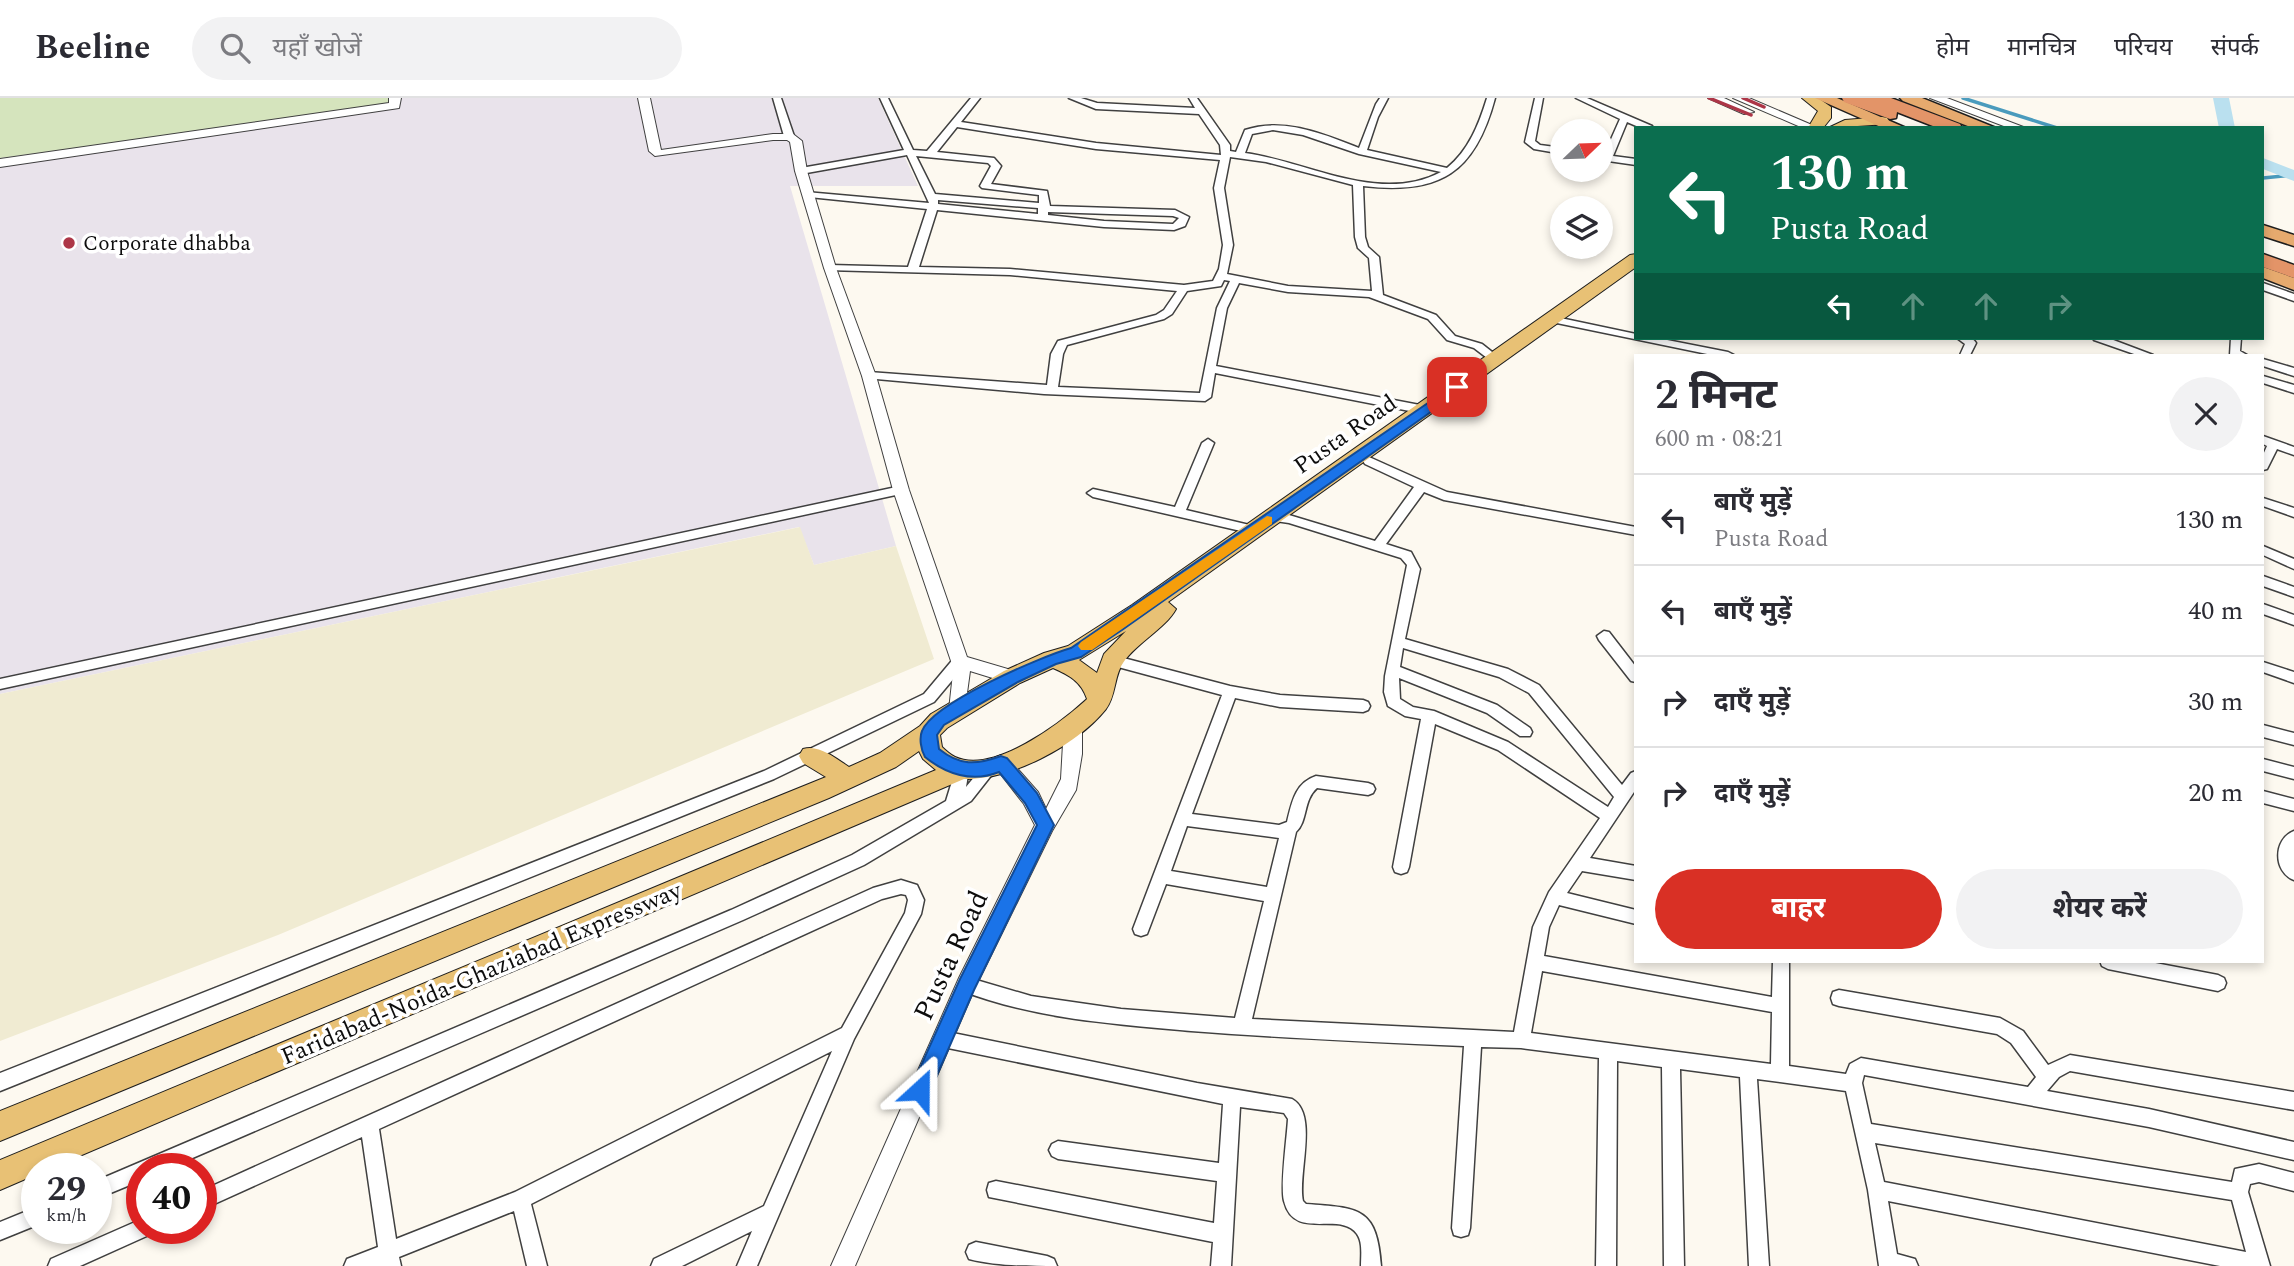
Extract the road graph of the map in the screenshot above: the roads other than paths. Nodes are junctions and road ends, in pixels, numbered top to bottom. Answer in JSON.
{"nodes":[{"id":1,"x":644,"y":98,"type":"edge"},
{"id":2,"x":777,"y":98,"type":"edge"},
{"id":3,"x":884,"y":98,"type":"edge"},
{"id":4,"x":976,"y":98,"type":"edge"},
{"id":5,"x":1073,"y":98,"type":"edge"},
{"id":6,"x":1193,"y":98,"type":"edge"},
{"id":7,"x":1384,"y":98,"type":"edge"},
{"id":8,"x":1491,"y":98,"type":"edge"},
{"id":9,"x":1539,"y":98,"type":"edge"},
{"id":10,"x":1580,"y":98,"type":"edge"},
{"id":11,"x":1714,"y":98,"type":"edge"},
{"id":12,"x":1739,"y":98,"type":"edge"},
{"id":13,"x":1810,"y":98,"type":"edge"},
{"id":14,"x":1824,"y":98,"type":"edge"},
{"id":15,"x":1876,"y":98,"type":"edge"},
{"id":16,"x":1908,"y":98,"type":"edge"},
{"id":17,"x":1936,"y":98,"type":"edge"},
{"id":18,"x":395,"y":101,"type":"edge"},
{"id":19,"x":1200,"y":111,"type":"junction"},
{"id":20,"x":1625,"y":117,"type":"junction"},
{"id":21,"x":1847,"y":117,"type":"edge"},
{"id":22,"x":954,"y":124,"type":"junction"},
{"id":23,"x":1645,"y":126,"type":"edge"},
{"id":24,"x":1782,"y":126,"type":"edge"},
{"id":25,"x":1809,"y":126,"type":"edge"},
{"id":26,"x":1816,"y":126,"type":"edge"},
{"id":27,"x":1893,"y":126,"type":"edge"},
{"id":28,"x":1911,"y":126,"type":"edge"},
{"id":29,"x":1949,"y":126,"type":"edge"},
{"id":30,"x":1983,"y":126,"type":"edge"},
{"id":31,"x":2015,"y":126,"type":"edge"},
{"id":32,"x":789,"y":136,"type":"junction"},
{"id":33,"x":1614,"y":138,"type":"edge"},
{"id":34,"x":1550,"y":149,"type":"edge"},
{"id":35,"x":908,"y":152,"type":"junction"},
{"id":36,"x":1362,"y":152,"type":"junction"},
{"id":37,"x":930,"y":154,"type":"junction"},
{"id":38,"x":1240,"y":154,"type":"junction"},
{"id":39,"x":1226,"y":156,"type":"junction"},
{"id":40,"x":0,"y":157,"type":"edge"},
{"id":41,"x":1614,"y":159,"type":"edge"},
{"id":42,"x":1634,"y":162,"type":"edge"},
{"id":43,"x":0,"y":163,"type":"edge"},
{"id":44,"x":801,"y":171,"type":"junction"},
{"id":45,"x":1449,"y":172,"type":"junction"},
{"id":46,"x":1358,"y":184,"type":"junction"},
{"id":47,"x":809,"y":194,"type":"junction"},
{"id":48,"x":933,"y":202,"type":"junction"},
{"id":49,"x":1044,"y":211,"type":"junction"},
{"id":50,"x":2264,"y":232,"type":"edge"},
{"id":51,"x":2264,"y":246,"type":"edge"},
{"id":52,"x":2278,"y":258,"type":"edge"},
{"id":53,"x":1634,"y":261,"type":"edge"},
{"id":54,"x":830,"y":268,"type":"junction"},
{"id":55,"x":913,"y":268,"type":"junction"},
{"id":56,"x":1634,"y":270,"type":"edge"},
{"id":57,"x":2294,"y":272,"type":"edge"},
{"id":58,"x":1220,"y":276,"type":"junction"},
{"id":59,"x":1236,"y":279,"type":"junction"},
{"id":60,"x":2294,"y":285,"type":"edge"},
{"id":61,"x":2264,"y":286,"type":"edge"},
{"id":62,"x":1184,"y":288,"type":"junction"},
{"id":63,"x":1378,"y":296,"type":"junction"},
{"id":64,"x":2294,"y":298,"type":"edge"},
{"id":65,"x":1557,"y":320,"type":"junction"},
{"id":66,"x":1634,"y":336,"type":"edge"},
{"id":67,"x":1654,"y":340,"type":"edge"},
{"id":68,"x":1966,"y":340,"type":"edge"},
{"id":69,"x":2104,"y":340,"type":"edge"},
{"id":70,"x":2126,"y":347,"type":"edge"},
{"id":71,"x":1723,"y":354,"type":"edge"},
{"id":72,"x":1966,"y":354,"type":"edge"},
{"id":73,"x":2144,"y":354,"type":"edge"},
{"id":74,"x":1495,"y":359,"type":"junction"},
{"id":75,"x":2264,"y":362,"type":"edge"},
{"id":76,"x":1212,"y":369,"type":"junction"},
{"id":77,"x":2294,"y":372,"type":"edge"},
{"id":78,"x":869,"y":376,"type":"junction"},
{"id":79,"x":2264,"y":379,"type":"edge"},
{"id":80,"x":2294,"y":389,"type":"edge"},
{"id":81,"x":1044,"y":390,"type":"junction"},
{"id":82,"x":1425,"y":410,"type":"junction"},
{"id":83,"x":2268,"y":442,"type":"edge"},
{"id":84,"x":1208,"y":443,"type":"dead end"},
{"id":85,"x":2294,"y":451,"type":"edge"},
{"id":86,"x":1369,"y":461,"type":"junction"},
{"id":87,"x":2264,"y":461,"type":"edge"},
{"id":88,"x":1421,"y":487,"type":"junction"},
{"id":89,"x":901,"y":490,"type":"junction"},
{"id":90,"x":1093,"y":493,"type":"dead end"},
{"id":91,"x":2264,"y":502,"type":"edge"},
{"id":92,"x":1179,"y":512,"type":"junction"},
{"id":93,"x":2294,"y":513,"type":"edge"},
{"id":94,"x":1280,"y":518,"type":"junction"},
{"id":95,"x":1254,"y":530,"type":"junction"},
{"id":96,"x":1634,"y":531,"type":"edge"},
{"id":97,"x":1378,"y":546,"type":"junction"},
{"id":98,"x":2264,"y":550,"type":"edge"},
{"id":99,"x":2294,"y":564,"type":"edge"},
{"id":100,"x":2264,"y":581,"type":"edge"},
{"id":101,"x":2294,"y":592,"type":"edge"},
{"id":102,"x":2264,"y":609,"type":"edge"},
{"id":103,"x":2294,"y":620,"type":"edge"},
{"id":104,"x":1116,"y":626,"type":"joint"},
{"id":105,"x":1604,"y":636,"type":"dead end"},
{"id":106,"x":1399,"y":642,"type":"junction"},
{"id":107,"x":1052,"y":659,"type":"junction"},
{"id":108,"x":1112,"y":660,"type":"junction"},
{"id":109,"x":960,"y":662,"type":"junction"},
{"id":110,"x":2264,"y":667,"type":"edge"},
{"id":111,"x":1394,"y":670,"type":"junction"},
{"id":112,"x":1634,"y":674,"type":"edge"},
{"id":113,"x":1012,"y":677,"type":"junction"},
{"id":114,"x":2294,"y":678,"type":"edge"},
{"id":115,"x":0,"y":684,"type":"edge"},
{"id":116,"x":1230,"y":692,"type":"junction"},
{"id":117,"x":1099,"y":701,"type":"junction"},
{"id":118,"x":1363,"y":706,"type":"dead end"},
{"id":119,"x":958,"y":710,"type":"junction"},
{"id":120,"x":1429,"y":715,"type":"junction"},
{"id":121,"x":1073,"y":726,"type":"junction"},
{"id":122,"x":2264,"y":731,"type":"edge"},
{"id":123,"x":1525,"y":732,"type":"dead end"},
{"id":124,"x":928,"y":733,"type":"junction"},
{"id":125,"x":2294,"y":739,"type":"edge"},
{"id":126,"x":811,"y":756,"type":"junction"},
{"id":127,"x":2264,"y":765,"type":"edge"},
{"id":128,"x":995,"y":766,"type":"junction"},
{"id":129,"x":962,"y":769,"type":"junction"},
{"id":130,"x":2294,"y":773,"type":"edge"},
{"id":131,"x":848,"y":778,"type":"junction"},
{"id":132,"x":1634,"y":780,"type":"edge"},
{"id":133,"x":1368,"y":789,"type":"dead end"},
{"id":134,"x":1622,"y":796,"type":"junction"},
{"id":135,"x":2264,"y":797,"type":"edge"},
{"id":136,"x":2294,"y":805,"type":"edge"},
{"id":137,"x":951,"y":807,"type":"junction"},
{"id":138,"x":1608,"y":815,"type":"junction"},
{"id":139,"x":1183,"y":819,"type":"junction"},
{"id":140,"x":1045,"y":825,"type":"junction"},
{"id":141,"x":1289,"y":830,"type":"junction"},
{"id":142,"x":2294,"y":838,"type":"edge"},
{"id":143,"x":1577,"y":863,"type":"junction"},
{"id":144,"x":1401,"y":867,"type":"dead end"},
{"id":145,"x":1634,"y":873,"type":"edge"},
{"id":146,"x":2294,"y":873,"type":"edge"},
{"id":147,"x":1160,"y":876,"type":"junction"},
{"id":148,"x":1272,"y":895,"type":"junction"},
{"id":149,"x":1555,"y":897,"type":"junction"},
{"id":150,"x":1634,"y":917,"type":"edge"},
{"id":151,"x":1141,"y":929,"type":"dead end"},
{"id":152,"x":1535,"y":962,"type":"junction"},
{"id":153,"x":1781,"y":963,"type":"edge"},
{"id":154,"x":2118,"y":963,"type":"edge"},
{"id":155,"x":2218,"y":983,"type":"dead end"},
{"id":156,"x":967,"y":985,"type":"junction"},
{"id":157,"x":1839,"y":998,"type":"dead end"},
{"id":158,"x":1781,"y":1006,"type":"junction"},
{"id":159,"x":1242,"y":1026,"type":"junction"},
{"id":160,"x":848,"y":1034,"type":"junction"},
{"id":161,"x":1473,"y":1038,"type":"junction"},
{"id":162,"x":943,"y":1039,"type":"junction"},
{"id":163,"x":1521,"y":1040,"type":"junction"},
{"id":164,"x":1608,"y":1052,"type":"junction"},
{"id":165,"x":1671,"y":1061,"type":"junction"},
{"id":166,"x":1748,"y":1070,"type":"junction"},
{"id":167,"x":1780,"y":1074,"type":"junction"},
{"id":168,"x":2047,"y":1078,"type":"junction"},
{"id":169,"x":0,"y":1082,"type":"edge"},
{"id":170,"x":1853,"y":1083,"type":"junction"},
{"id":171,"x":2032,"y":1096,"type":"junction"},
{"id":172,"x":1232,"y":1097,"type":"junction"},
{"id":173,"x":2294,"y":1101,"type":"edge"},
{"id":174,"x":369,"y":1124,"type":"junction"},
{"id":175,"x":0,"y":1126,"type":"edge"},
{"id":176,"x":1864,"y":1132,"type":"junction"},
{"id":177,"x":1058,"y":1150,"type":"dead end"},
{"id":178,"x":2294,"y":1151,"type":"edge"},
{"id":179,"x":183,"y":1153,"type":"edge"},
{"id":180,"x":1226,"y":1173,"type":"junction"},
{"id":181,"x":0,"y":1175,"type":"edge"},
{"id":182,"x":2294,"y":1182,"type":"edge"},
{"id":183,"x":996,"y":1190,"type":"dead end"},
{"id":184,"x":1877,"y":1190,"type":"junction"},
{"id":185,"x":2239,"y":1192,"type":"junction"},
{"id":186,"x":217,"y":1194,"type":"edge"},
{"id":187,"x":522,"y":1199,"type":"junction"},
{"id":188,"x":772,"y":1212,"type":"junction"},
{"id":189,"x":21,"y":1222,"type":"edge"},
{"id":190,"x":1461,"y":1228,"type":"dead end"},
{"id":191,"x":0,"y":1231,"type":"edge"},
{"id":192,"x":1222,"y":1234,"type":"junction"},
{"id":193,"x":126,"y":1235,"type":"edge"},
{"id":194,"x":976,"y":1252,"type":"dead end"},
{"id":195,"x":389,"y":1258,"type":"edge"},
{"id":196,"x":1888,"y":1264,"type":"edge"},
{"id":197,"x":2260,"y":1265,"type":"edge"},
{"id":198,"x":58,"y":1266,"type":"edge"},
{"id":199,"x":355,"y":1266,"type":"edge"},
{"id":200,"x":537,"y":1266,"type":"edge"},
{"id":201,"x":661,"y":1266,"type":"edge"},
{"id":202,"x":747,"y":1266,"type":"edge"},
{"id":203,"x":843,"y":1266,"type":"edge"},
{"id":204,"x":1047,"y":1266,"type":"edge"},
{"id":205,"x":1221,"y":1266,"type":"edge"},
{"id":206,"x":1371,"y":1266,"type":"edge"},
{"id":207,"x":1606,"y":1266,"type":"edge"},
{"id":208,"x":1674,"y":1266,"type":"edge"},
{"id":209,"x":1759,"y":1266,"type":"edge"},
{"id":210,"x":1908,"y":1266,"type":"edge"}],
"edges":[{"from":1,"to":32,"type":"street"},
{"from":2,"to":32,"type":"street"},
{"from":3,"to":35,"type":"street"},
{"from":4,"to":22,"type":"street"},
{"from":5,"to":19,"type":"street"},
{"from":6,"to":19,"type":"street"},
{"from":7,"to":36,"type":"street"},
{"from":8,"to":45,"type":"street"},
{"from":9,"to":34,"type":"street"},
{"from":10,"to":20,"type":"street"},
{"from":11,"to":24,"type":"street"},
{"from":12,"to":25,"type":"street"},
{"from":13,"to":26,"type":"main road"},
{"from":14,"to":21,"type":"highway"},
{"from":15,"to":29,"type":"highway"},
{"from":16,"to":30,"type":"highway"},
{"from":17,"to":31,"type":"street"},
{"from":18,"to":40,"type":"street"},
{"from":18,"to":43,"type":"street"},
{"from":19,"to":39,"type":"street"},
{"from":20,"to":23,"type":"street"},
{"from":20,"to":33,"type":"street"},
{"from":21,"to":27,"type":"highway"},
{"from":21,"to":28,"type":"highway"},
{"from":22,"to":37,"type":"street"},
{"from":22,"to":39,"type":"street"},
{"from":32,"to":44,"type":"street"},
{"from":35,"to":37,"type":"street"},
{"from":35,"to":44,"type":"street"},
{"from":35,"to":48,"type":"street"},
{"from":36,"to":38,"type":"street"},
{"from":36,"to":45,"type":"street"},
{"from":37,"to":49,"type":"street"},
{"from":38,"to":39,"type":"street"},
{"from":38,"to":46,"type":"street"},
{"from":39,"to":58,"type":"street"},
{"from":41,"to":42,"type":"street"},
{"from":44,"to":47,"type":"street"},
{"from":45,"to":46,"type":"street"},
{"from":46,"to":63,"type":"street"},
{"from":47,"to":48,"type":"street"},
{"from":47,"to":54,"type":"street"},
{"from":48,"to":49,"type":"street"},
{"from":48,"to":55,"type":"street"},
{"from":49,"to":49,"type":"street"},
{"from":50,"to":52,"type":"highway"},
{"from":51,"to":52,"type":"highway"},
{"from":52,"to":57,"type":"highway"},
{"from":52,"to":60,"type":"highway"},
{"from":53,"to":65,"type":"main road","name":"Pusta Road"},
{"from":54,"to":55,"type":"street"},
{"from":54,"to":78,"type":"street"},
{"from":55,"to":62,"type":"street"},
{"from":56,"to":65,"type":"main road","name":"Pusta Road"},
{"from":58,"to":59,"type":"street"},
{"from":58,"to":62,"type":"street"},
{"from":59,"to":63,"type":"street"},
{"from":59,"to":76,"type":"street"},
{"from":61,"to":64,"type":"street"},
{"from":62,"to":81,"type":"street"},
{"from":63,"to":74,"type":"street"},
{"from":65,"to":66,"type":"street"},
{"from":65,"to":74,"type":"main road","name":"Pusta Road"},
{"from":65,"to":86,"type":"main road","name":"Pusta Road"},
{"from":67,"to":71,"type":"street"},
{"from":68,"to":72,"type":"street"},
{"from":69,"to":70,"type":"street"},
{"from":70,"to":73,"type":"street"},
{"from":74,"to":82,"type":"main road","name":"Pusta Road"},
{"from":75,"to":77,"type":"street"},
{"from":76,"to":81,"type":"street"},
{"from":76,"to":82,"type":"street"},
{"from":78,"to":81,"type":"street"},
{"from":78,"to":89,"type":"street"},
{"from":79,"to":80,"type":"street"},
{"from":82,"to":94,"type":"main road","name":"Pusta Road"},
{"from":83,"to":85,"type":"street"},
{"from":83,"to":87,"type":"street"},
{"from":84,"to":92,"type":"street"},
{"from":86,"to":88,"type":"street"},
{"from":86,"to":94,"type":"main road","name":"Pusta Road"},
{"from":88,"to":96,"type":"street"},
{"from":88,"to":97,"type":"street"},
{"from":89,"to":109,"type":"street"},
{"from":89,"to":115,"type":"street"},
{"from":90,"to":92,"type":"street"},
{"from":91,"to":93,"type":"street"},
{"from":92,"to":95,"type":"street"},
{"from":94,"to":95,"type":"main road","name":"Pusta Road"},
{"from":94,"to":97,"type":"street"},
{"from":94,"to":108,"type":"main road","name":"Pusta Road"},
{"from":95,"to":104,"type":"main road","name":"Pusta Road"},
{"from":97,"to":106,"type":"street"},
{"from":98,"to":99,"type":"street"},
{"from":100,"to":101,"type":"street"},
{"from":102,"to":103,"type":"street"},
{"from":104,"to":107,"type":"main road","name":"Faridabad-Noida-Ghaziabad Expressway"},
{"from":105,"to":112,"type":"street"},
{"from":106,"to":111,"type":"street"},
{"from":106,"to":134,"type":"street"},
{"from":107,"to":113,"type":"main road","name":"Faridabad-Noida-Ghaziabad Expressway"},
{"from":107,"to":117,"type":"main road"},
{"from":108,"to":116,"type":"street"},
{"from":108,"to":117,"type":"main road","name":"Pusta Road"},
{"from":109,"to":113,"type":"street"},
{"from":109,"to":119,"type":"street"},
{"from":109,"to":126,"type":"street"},
{"from":110,"to":114,"type":"street"},
{"from":111,"to":120,"type":"street"},
{"from":111,"to":123,"type":"street"},
{"from":113,"to":119,"type":"main road","name":"Faridabad-Noida-Ghaziabad Expressway"},
{"from":116,"to":118,"type":"street"},
{"from":116,"to":139,"type":"street"},
{"from":117,"to":121,"type":"main road","name":"Faridabad-Noida-Ghaziabad Expressway"},
{"from":119,"to":124,"type":"main road","name":"Faridabad-Noida-Ghaziabad Expressway"},
{"from":120,"to":138,"type":"street"},
{"from":120,"to":144,"type":"street"},
{"from":121,"to":128,"type":"main road","name":"Faridabad-Noida-Ghaziabad Expressway"},
{"from":121,"to":140,"type":"street","name":"Pusta Road"},
{"from":122,"to":125,"type":"street"},
{"from":124,"to":129,"type":"main road"},
{"from":124,"to":131,"type":"main road","name":"Faridabad-Noida-Ghaziabad Expressway"},
{"from":126,"to":131,"type":"main road"},
{"from":126,"to":169,"type":"street"},
{"from":127,"to":130,"type":"street"},
{"from":128,"to":129,"type":"main road","name":"Faridabad-Noida-Ghaziabad Expressway"},
{"from":128,"to":137,"type":"street"},
{"from":128,"to":140,"type":"street"},
{"from":129,"to":137,"type":"street"},
{"from":129,"to":181,"type":"main road","name":"Faridabad-Noida-Ghaziabad Expressway"},
{"from":131,"to":175,"type":"main road","name":"Faridabad-Noida-Ghaziabad Expressway"},
{"from":132,"to":134,"type":"street"},
{"from":133,"to":141,"type":"street"},
{"from":134,"to":138,"type":"street"},
{"from":135,"to":136,"type":"street"},
{"from":137,"to":179,"type":"street"},
{"from":138,"to":143,"type":"street"},
{"from":139,"to":141,"type":"street"},
{"from":139,"to":147,"type":"street"},
{"from":140,"to":156,"type":"street","name":"Pusta Road"},
{"from":141,"to":148,"type":"street"},
{"from":142,"to":146,"type":"street"},
{"from":143,"to":145,"type":"street"},
{"from":143,"to":149,"type":"street"},
{"from":147,"to":148,"type":"street"},
{"from":147,"to":151,"type":"street"},
{"from":148,"to":159,"type":"street"},
{"from":149,"to":150,"type":"street"},
{"from":149,"to":152,"type":"street"},
{"from":152,"to":158,"type":"street"},
{"from":152,"to":163,"type":"street"},
{"from":153,"to":158,"type":"street"},
{"from":154,"to":155,"type":"street"},
{"from":156,"to":159,"type":"street"},
{"from":156,"to":162,"type":"street","name":"Pusta Road"},
{"from":157,"to":168,"type":"street"},
{"from":158,"to":167,"type":"street"},
{"from":159,"to":161,"type":"street"},
{"from":160,"to":174,"type":"street"},
{"from":160,"to":187,"type":"street"},
{"from":160,"to":188,"type":"street"},
{"from":161,"to":163,"type":"street"},
{"from":161,"to":190,"type":"street"},
{"from":162,"to":172,"type":"street"},
{"from":162,"to":203,"type":"street","name":"Pusta Road"},
{"from":163,"to":164,"type":"street"},
{"from":164,"to":165,"type":"street"},
{"from":164,"to":207,"type":"street"},
{"from":165,"to":166,"type":"street"},
{"from":165,"to":208,"type":"street"},
{"from":166,"to":167,"type":"street"},
{"from":166,"to":209,"type":"street"},
{"from":167,"to":170,"type":"street"},
{"from":168,"to":171,"type":"street"},
{"from":168,"to":173,"type":"street"},
{"from":170,"to":171,"type":"street"},
{"from":170,"to":176,"type":"street"},
{"from":171,"to":178,"type":"street"},
{"from":172,"to":180,"type":"street"},
{"from":172,"to":206,"type":"street"},
{"from":174,"to":186,"type":"street"},
{"from":174,"to":195,"type":"street"},
{"from":176,"to":184,"type":"street"},
{"from":176,"to":185,"type":"street"},
{"from":177,"to":180,"type":"street"},
{"from":180,"to":192,"type":"street"},
{"from":182,"to":185,"type":"street"},
{"from":183,"to":192,"type":"street"},
{"from":184,"to":196,"type":"street"},
{"from":184,"to":197,"type":"street"},
{"from":185,"to":197,"type":"street"},
{"from":187,"to":195,"type":"street"},
{"from":187,"to":200,"type":"street"},
{"from":188,"to":201,"type":"street"},
{"from":188,"to":202,"type":"street"},
{"from":189,"to":191,"type":"street"},
{"from":192,"to":205,"type":"street"},
{"from":193,"to":198,"type":"street"},
{"from":194,"to":204,"type":"street"},
{"from":195,"to":199,"type":"street"},
{"from":196,"to":210,"type":"street"}]}
